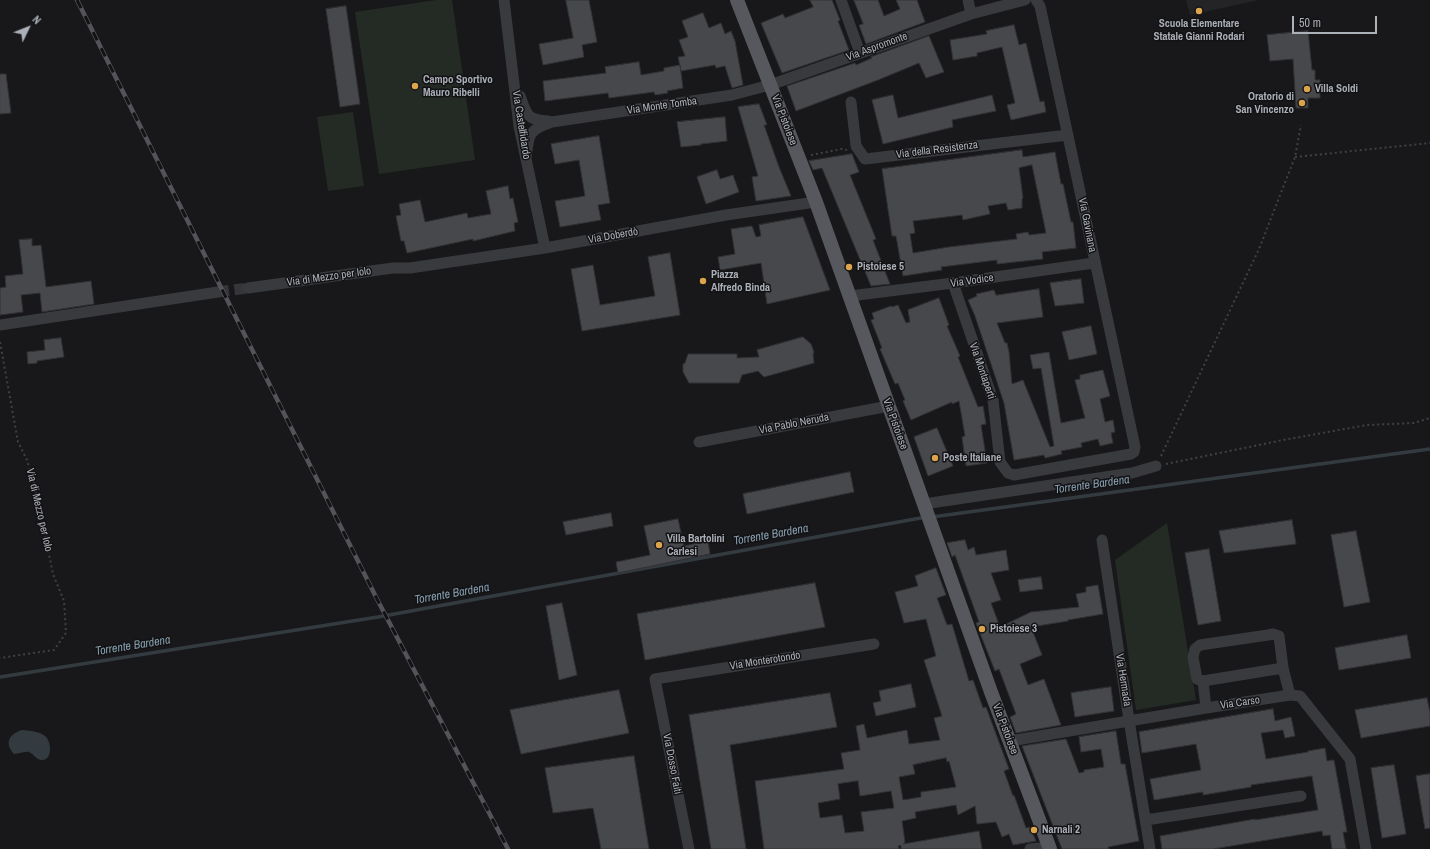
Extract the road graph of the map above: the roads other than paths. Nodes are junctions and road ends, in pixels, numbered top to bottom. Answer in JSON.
{"nodes":[{"id":1,"x":504,"y":0,"type":"edge"},
{"id":2,"x":737,"y":0,"type":"edge"},
{"id":3,"x":841,"y":0,"type":"edge"},
{"id":4,"x":968,"y":0,"type":"edge"},
{"id":5,"x":1025,"y":0,"type":"edge"},
{"id":6,"x":1036,"y":0,"type":"edge"},
{"id":7,"x":971,"y":14,"type":"junction"},
{"id":8,"x":860,"y":54,"type":"junction"},
{"id":9,"x":513,"y":76,"type":"junction"},
{"id":10,"x":770,"y":85,"type":"junction"},
{"id":11,"x":851,"y":102,"type":"dead end"},
{"id":12,"x":552,"y":122,"type":"junction"},
{"id":13,"x":1068,"y":135,"type":"junction"},
{"id":14,"x":526,"y":158,"type":"junction"},
{"id":15,"x":816,"y":202,"type":"junction"},
{"id":16,"x":545,"y":248,"type":"junction"},
{"id":17,"x":1094,"y":263,"type":"junction"},
{"id":18,"x":410,"y":272,"type":"joint"},
{"id":19,"x":953,"y":283,"type":"junction"},
{"id":20,"x":248,"y":288,"type":"tunnel mouth"},
{"id":21,"x":218,"y":292,"type":"tunnel mouth"},
{"id":22,"x":850,"y":296,"type":"junction"},
{"id":23,"x":0,"y":325,"type":"edge"},
{"id":24,"x":889,"y":406,"type":"junction"},
{"id":25,"x":699,"y":442,"type":"dead end"},
{"id":26,"x":1134,"y":452,"type":"joint"},
{"id":27,"x":1156,"y":466,"type":"road end"},
{"id":28,"x":926,"y":508,"type":"junction"},
{"id":29,"x":1102,"y":540,"type":"dead end"},
{"id":30,"x":874,"y":644,"type":"dead end"},
{"id":31,"x":1283,"y":668,"type":"junction"},
{"id":32,"x":655,"y":679,"type":"joint"},
{"id":33,"x":1203,"y":681,"type":"junction"},
{"id":34,"x":1290,"y":695,"type":"junction"},
{"id":35,"x":1206,"y":708,"type":"junction"},
{"id":36,"x":1129,"y":720,"type":"junction"},
{"id":37,"x":1010,"y":741,"type":"junction"},
{"id":38,"x":1301,"y":796,"type":"dead end"},
{"id":39,"x":1146,"y":820,"type":"junction"},
{"id":40,"x":1049,"y":848,"type":"edge"},
{"id":41,"x":689,"y":849,"type":"edge"},
{"id":42,"x":1030,"y":849,"type":"edge"},
{"id":43,"x":1150,"y":849,"type":"edge"},
{"id":44,"x":1366,"y":849,"type":"edge"}],
"edges":[{"from":1,"to":9,"type":"street","name":"Via Castelfidardo"},
{"from":2,"to":10,"type":"main road","name":"Via Pistoiese"},
{"from":3,"to":8,"type":"street"},
{"from":4,"to":7,"type":"street"},
{"from":5,"to":7,"type":"street"},
{"from":6,"to":13,"type":"street","name":"Via Gavinana"},
{"from":7,"to":8,"type":"street","name":"Via Aspromonte"},
{"from":8,"to":10,"type":"street","name":"Via Aspromonte"},
{"from":9,"to":12,"type":"street","name":"Via Monte Tomba"},
{"from":9,"to":14,"type":"street","name":"Via Castelfidardo"},
{"from":10,"to":12,"type":"street","name":"Via Monte Tomba"},
{"from":10,"to":15,"type":"main road","name":"Via Pistoiese"},
{"from":11,"to":13,"type":"street","name":"Via della Resistenza"},
{"from":12,"to":14,"type":"street","name":"Via Monte Tomba"},
{"from":13,"to":17,"type":"street","name":"Via Gavinana"},
{"from":14,"to":16,"type":"street","name":"Via Castelfidardo"},
{"from":15,"to":16,"type":"street","name":"Via Doberdò"},
{"from":15,"to":22,"type":"main road","name":"Via Pistoiese"},
{"from":16,"to":18,"type":"street","name":"Via Doberdò"},
{"from":17,"to":19,"type":"street","name":"Via Vodice"},
{"from":17,"to":26,"type":"street","name":"Via Gavinana"},
{"from":18,"to":20,"type":"street","name":"Via di Mezzo per Iolo"},
{"from":19,"to":22,"type":"street","name":"Via Vodice"},
{"from":19,"to":26,"type":"street","name":"Via Montaperti"},
{"from":21,"to":23,"type":"street"},
{"from":22,"to":24,"type":"main road","name":"Via Pistoiese"},
{"from":24,"to":25,"type":"street","name":"Via Pablo Neruda"},
{"from":24,"to":28,"type":"main road","name":"Via Pistoiese"},
{"from":27,"to":28,"type":"street"},
{"from":28,"to":37,"type":"main road","name":"Via Pistoiese"},
{"from":29,"to":36,"type":"street","name":"Via Hermada"},
{"from":30,"to":32,"type":"street","name":"Via Monterotondo"},
{"from":31,"to":33,"type":"street"},
{"from":31,"to":33,"type":"street"},
{"from":31,"to":34,"type":"street"},
{"from":32,"to":41,"type":"street","name":"Via Dosso Faiti"},
{"from":33,"to":35,"type":"street"},
{"from":34,"to":35,"type":"street","name":"Via Carso"},
{"from":34,"to":44,"type":"street"},
{"from":35,"to":36,"type":"street","name":"Via Carso"},
{"from":36,"to":37,"type":"street","name":"Via Carso"},
{"from":36,"to":39,"type":"street","name":"Via Hermada"},
{"from":37,"to":40,"type":"main road","name":"Via Pistoiese"},
{"from":38,"to":39,"type":"street"},
{"from":39,"to":43,"type":"street","name":"Via Hermada"},
{"from":40,"to":42,"type":"street"}]}
